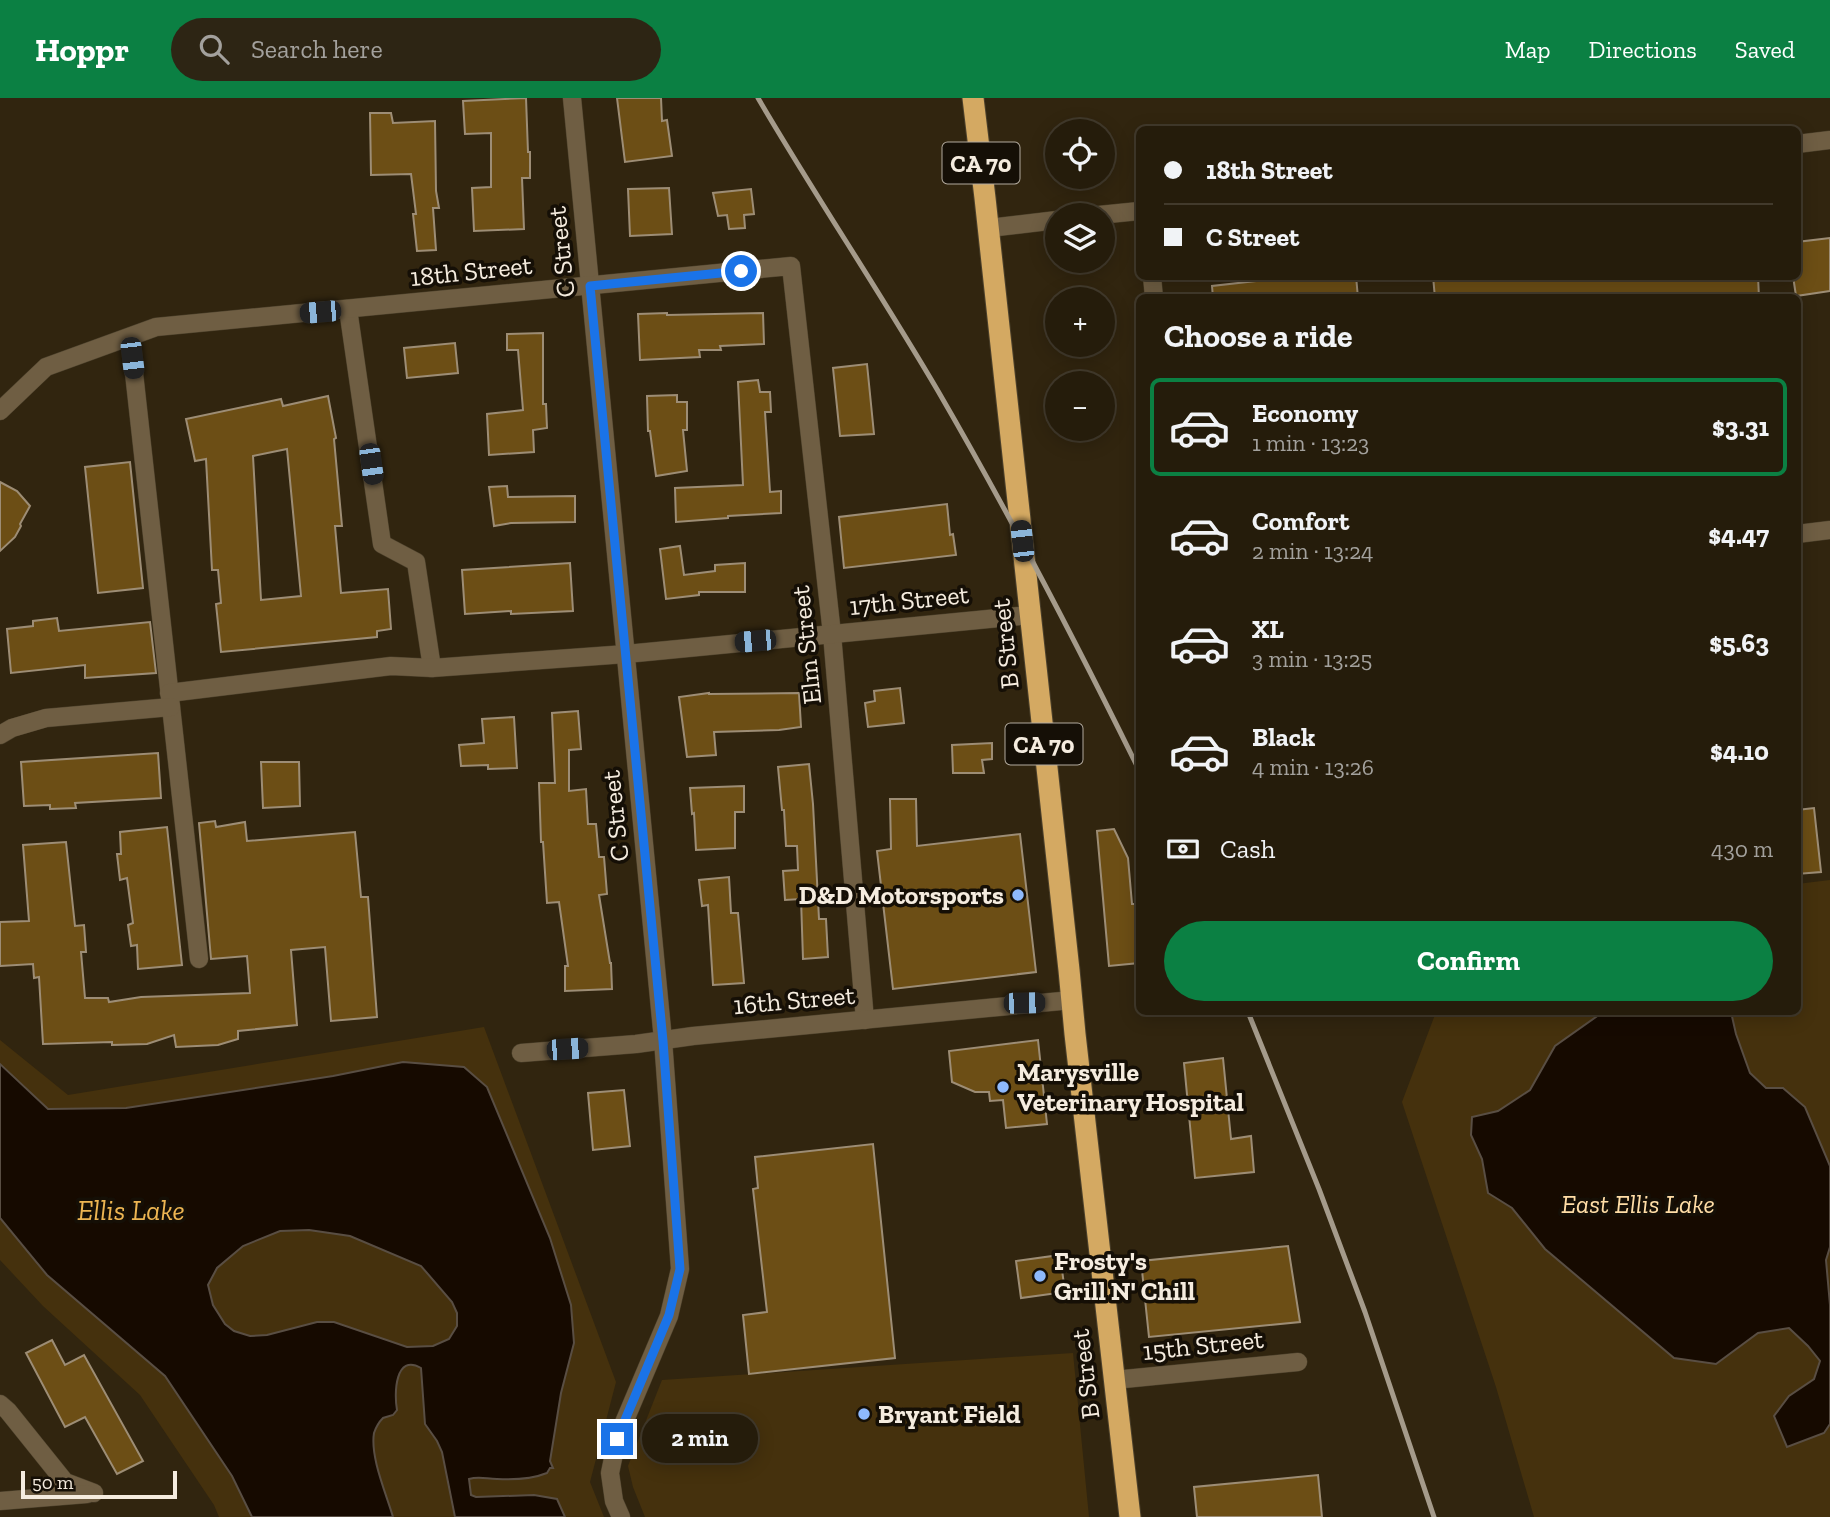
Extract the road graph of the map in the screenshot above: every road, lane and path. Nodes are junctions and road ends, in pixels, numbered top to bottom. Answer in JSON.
{"nodes":[{"id":1,"x":572,"y":98,"type":"edge"},
{"id":2,"x":973,"y":98,"type":"edge"},
{"id":3,"x":1830,"y":140,"type":"edge"},
{"id":4,"x":1801,"y":144,"type":"edge"},
{"id":5,"x":1136,"y":211,"type":"edge"},
{"id":6,"x":1115,"y":213,"type":"edge"},
{"id":7,"x":1045,"y":221,"type":"edge"},
{"id":8,"x":989,"y":228,"type":"junction"},
{"id":9,"x":791,"y":266,"type":"joint"},
{"id":10,"x":590,"y":286,"type":"junction"},
{"id":11,"x":348,"y":309,"type":"junction"},
{"id":12,"x":130,"y":337,"type":"junction"},
{"id":13,"x":0,"y":411,"type":"edge"},
{"id":14,"x":1830,"y":530,"type":"edge"},
{"id":15,"x":1801,"y":534,"type":"edge"},
{"id":16,"x":1030,"y":615,"type":"junction"},
{"id":17,"x":832,"y":634,"type":"junction"},
{"id":18,"x":625,"y":654,"type":"junction"},
{"id":19,"x":432,"y":667,"type":"junction"},
{"id":20,"x":170,"y":700,"type":"junction"},
{"id":21,"x":0,"y":735,"type":"edge"},
{"id":22,"x":199,"y":959,"type":"dead end"},
{"id":23,"x":1072,"y":1000,"type":"junction"},
{"id":24,"x":865,"y":1020,"type":"junction"},
{"id":25,"x":663,"y":1041,"type":"junction"},
{"id":26,"x":521,"y":1053,"type":"dead end"},
{"id":27,"x":1298,"y":1362,"type":"dead end"},
{"id":28,"x":1114,"y":1380,"type":"junction"},
{"id":29,"x":0,"y":1404,"type":"edge"},
{"id":30,"x":0,"y":1502,"type":"edge"},
{"id":31,"x":621,"y":1517,"type":"edge"},
{"id":32,"x":1130,"y":1517,"type":"edge"}],
"edges":[{"from":1,"to":10,"type":"street","name":"C Street"},
{"from":2,"to":8,"type":"highway","name":"B Street","number":"CA 70"},
{"from":3,"to":4,"type":"street"},
{"from":5,"to":6,"type":"street"},
{"from":7,"to":8,"type":"street"},
{"from":8,"to":16,"type":"highway","name":"B Street","number":"CA 70"},
{"from":9,"to":10,"type":"street","name":"18th Street"},
{"from":9,"to":17,"type":"street","name":"Elm Street"},
{"from":10,"to":11,"type":"street","name":"18th Street"},
{"from":10,"to":18,"type":"street","name":"C Street"},
{"from":11,"to":12,"type":"street","name":"18th Street"},
{"from":11,"to":19,"type":"street"},
{"from":12,"to":13,"type":"street","name":"18th Street"},
{"from":12,"to":20,"type":"street"},
{"from":14,"to":15,"type":"street"},
{"from":16,"to":17,"type":"street","name":"17th Street"},
{"from":16,"to":23,"type":"highway","name":"B Street","number":"CA 70"},
{"from":17,"to":18,"type":"street","name":"17th Street"},
{"from":17,"to":24,"type":"street","name":"Elm Street"},
{"from":18,"to":19,"type":"street","name":"17th Street"},
{"from":18,"to":25,"type":"street","name":"C Street"},
{"from":19,"to":20,"type":"street","name":"17th Street"},
{"from":20,"to":21,"type":"street","name":"17th Street"},
{"from":20,"to":22,"type":"street"},
{"from":23,"to":24,"type":"street","name":"16th Street"},
{"from":23,"to":28,"type":"highway","name":"B Street","number":"CA 70"},
{"from":24,"to":25,"type":"street","name":"16th Street"},
{"from":25,"to":26,"type":"street","name":"16th Street"},
{"from":25,"to":31,"type":"street","name":"C Street"},
{"from":27,"to":28,"type":"street","name":"15th Street"},
{"from":28,"to":32,"type":"highway","name":"B Street","number":"CA 70"},
{"from":29,"to":30,"type":"street"}]}
